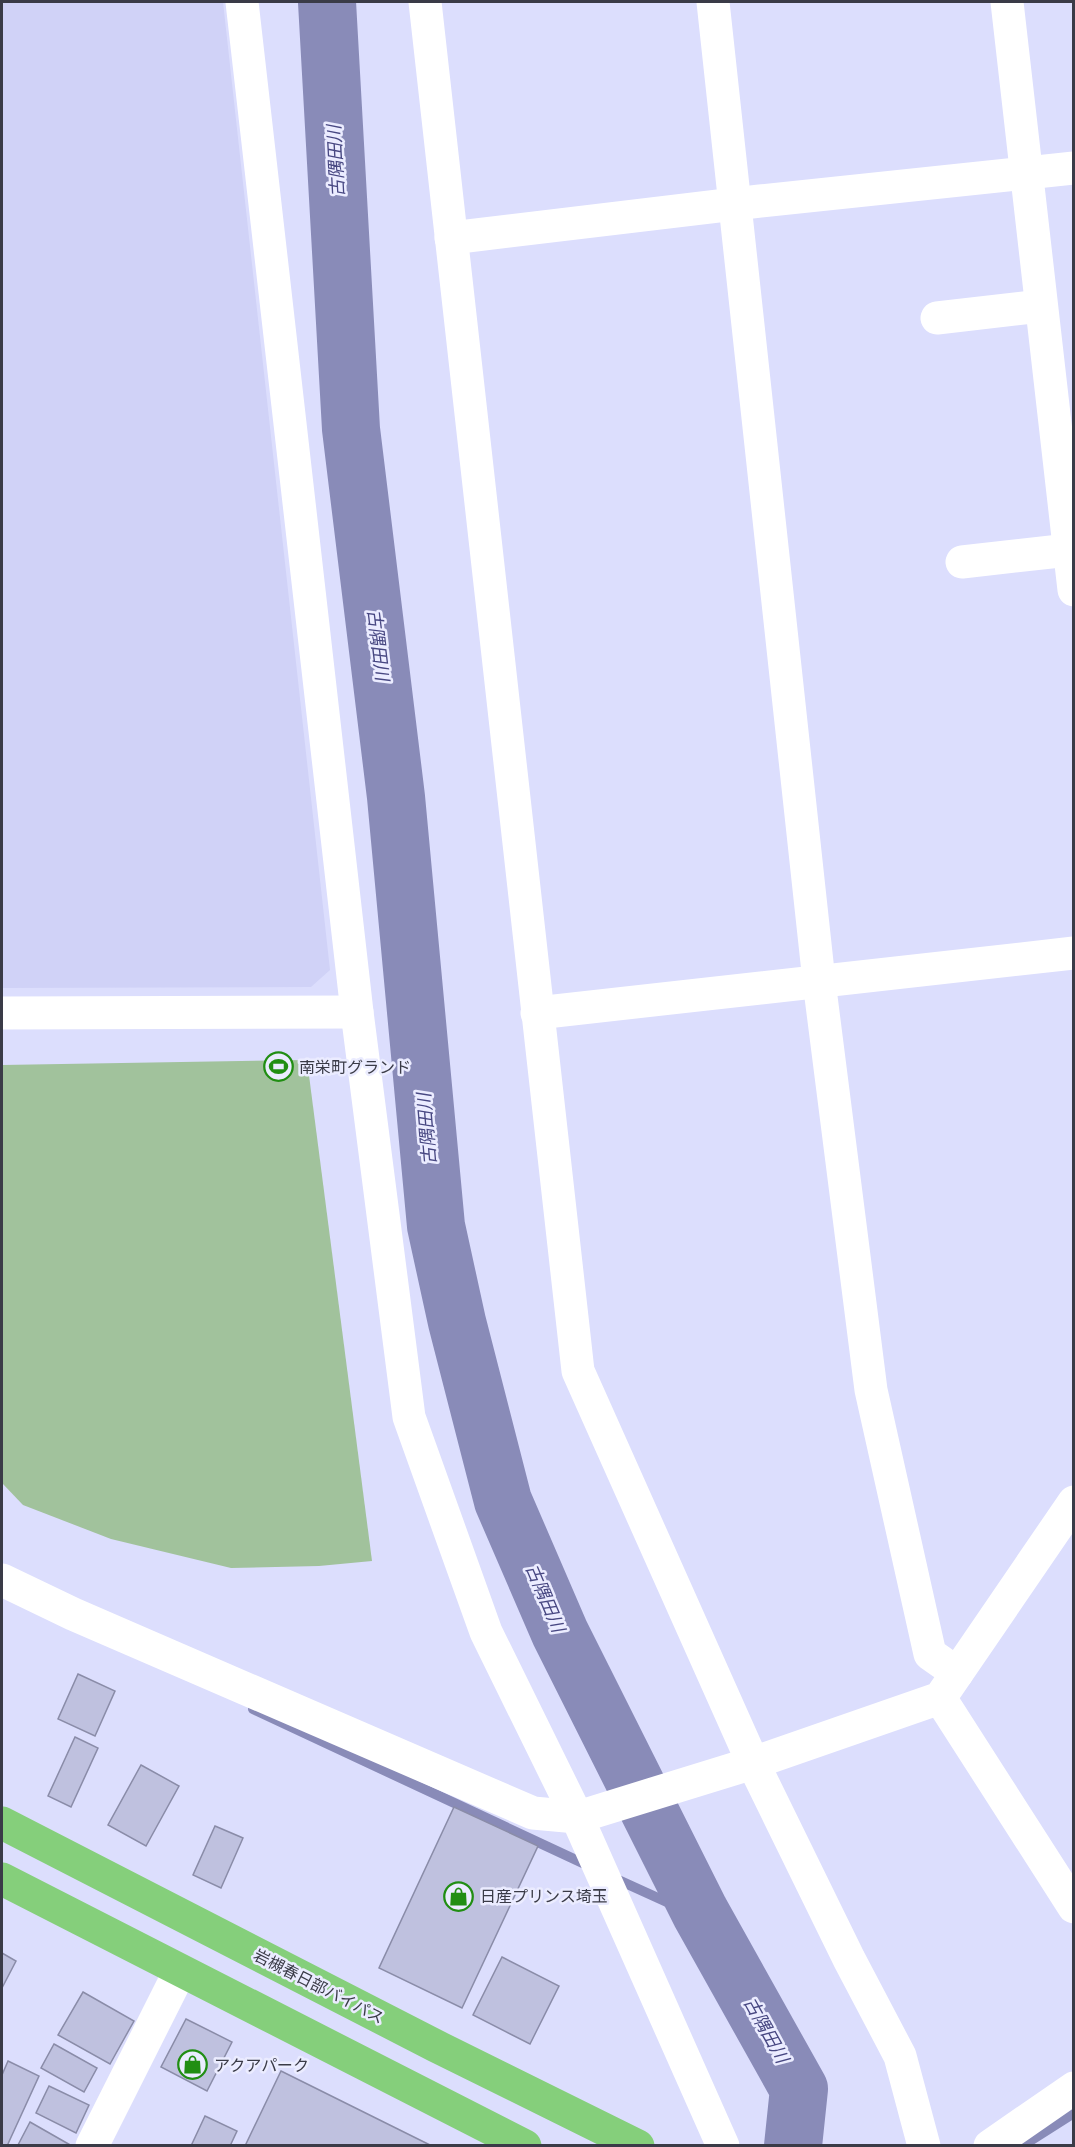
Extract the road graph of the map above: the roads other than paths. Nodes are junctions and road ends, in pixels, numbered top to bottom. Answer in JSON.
{"nodes":[{"id":1,"x":242,"y":2,"type":"edge"},
{"id":2,"x":425,"y":2,"type":"edge"},
{"id":3,"x":713,"y":2,"type":"edge"},
{"id":4,"x":1007,"y":2,"type":"edge"},
{"id":5,"x":1074,"y":168,"type":"edge"},
{"id":6,"x":1026,"y":172,"type":"junction"},
{"id":7,"x":736,"y":204,"type":"junction"},
{"id":8,"x":451,"y":238,"type":"junction"},
{"id":9,"x":1041,"y":306,"type":"junction"},
{"id":10,"x":937,"y":318,"type":"dead end"},
{"id":11,"x":962,"y":562,"type":"dead end"},
{"id":12,"x":1072,"y":570,"type":"edge"},
{"id":13,"x":1074,"y":953,"type":"edge"},
{"id":14,"x":819,"y":981,"type":"junction"},
{"id":15,"x":357,"y":1012,"type":"junction"},
{"id":16,"x":537,"y":1012,"type":"junction"},
{"id":17,"x":2,"y":1013,"type":"edge"},
{"id":18,"x":1074,"y":1502,"type":"edge"},
{"id":19,"x":2,"y":1580,"type":"edge"},
{"id":20,"x":948,"y":1685,"type":"junction"},
{"id":21,"x":753,"y":1763,"type":"junction"},
{"id":22,"x":584,"y":1815,"type":"junction"},
{"id":23,"x":2,"y":1823,"type":"edge"},
{"id":24,"x":2,"y":1879,"type":"edge"},
{"id":25,"x":1074,"y":1907,"type":"edge"},
{"id":26,"x":180,"y":1971,"type":"junction"},
{"id":27,"x":1074,"y":2088,"type":"edge"},
{"id":28,"x":512,"y":2142,"type":"edge"},
{"id":29,"x":92,"y":2145,"type":"edge"},
{"id":30,"x":638,"y":2145,"type":"edge"},
{"id":31,"x":723,"y":2145,"type":"edge"},
{"id":32,"x":924,"y":2145,"type":"edge"},
{"id":33,"x":990,"y":2145,"type":"edge"}],
"edges":[{"from":1,"to":15,"type":"street"},
{"from":2,"to":8,"type":"street"},
{"from":3,"to":7,"type":"street"},
{"from":4,"to":6,"type":"street"},
{"from":5,"to":6,"type":"street"},
{"from":6,"to":7,"type":"street"},
{"from":6,"to":9,"type":"street"},
{"from":7,"to":8,"type":"street"},
{"from":7,"to":14,"type":"street"},
{"from":8,"to":16,"type":"street"},
{"from":9,"to":10,"type":"street"},
{"from":9,"to":12,"type":"street"},
{"from":11,"to":12,"type":"street"},
{"from":13,"to":14,"type":"street"},
{"from":14,"to":16,"type":"street"},
{"from":14,"to":20,"type":"street"},
{"from":15,"to":17,"type":"street"},
{"from":15,"to":22,"type":"street"},
{"from":16,"to":21,"type":"street"},
{"from":18,"to":20,"type":"street"},
{"from":19,"to":22,"type":"street"},
{"from":20,"to":21,"type":"street"},
{"from":20,"to":25,"type":"street"},
{"from":21,"to":22,"type":"street"},
{"from":21,"to":32,"type":"street"},
{"from":22,"to":31,"type":"street"},
{"from":23,"to":30,"type":"highway","name":"岩槻春日部バイパス"},
{"from":24,"to":26,"type":"highway"},
{"from":26,"to":28,"type":"highway"},
{"from":26,"to":29,"type":"street"},
{"from":27,"to":33,"type":"street"}]}
